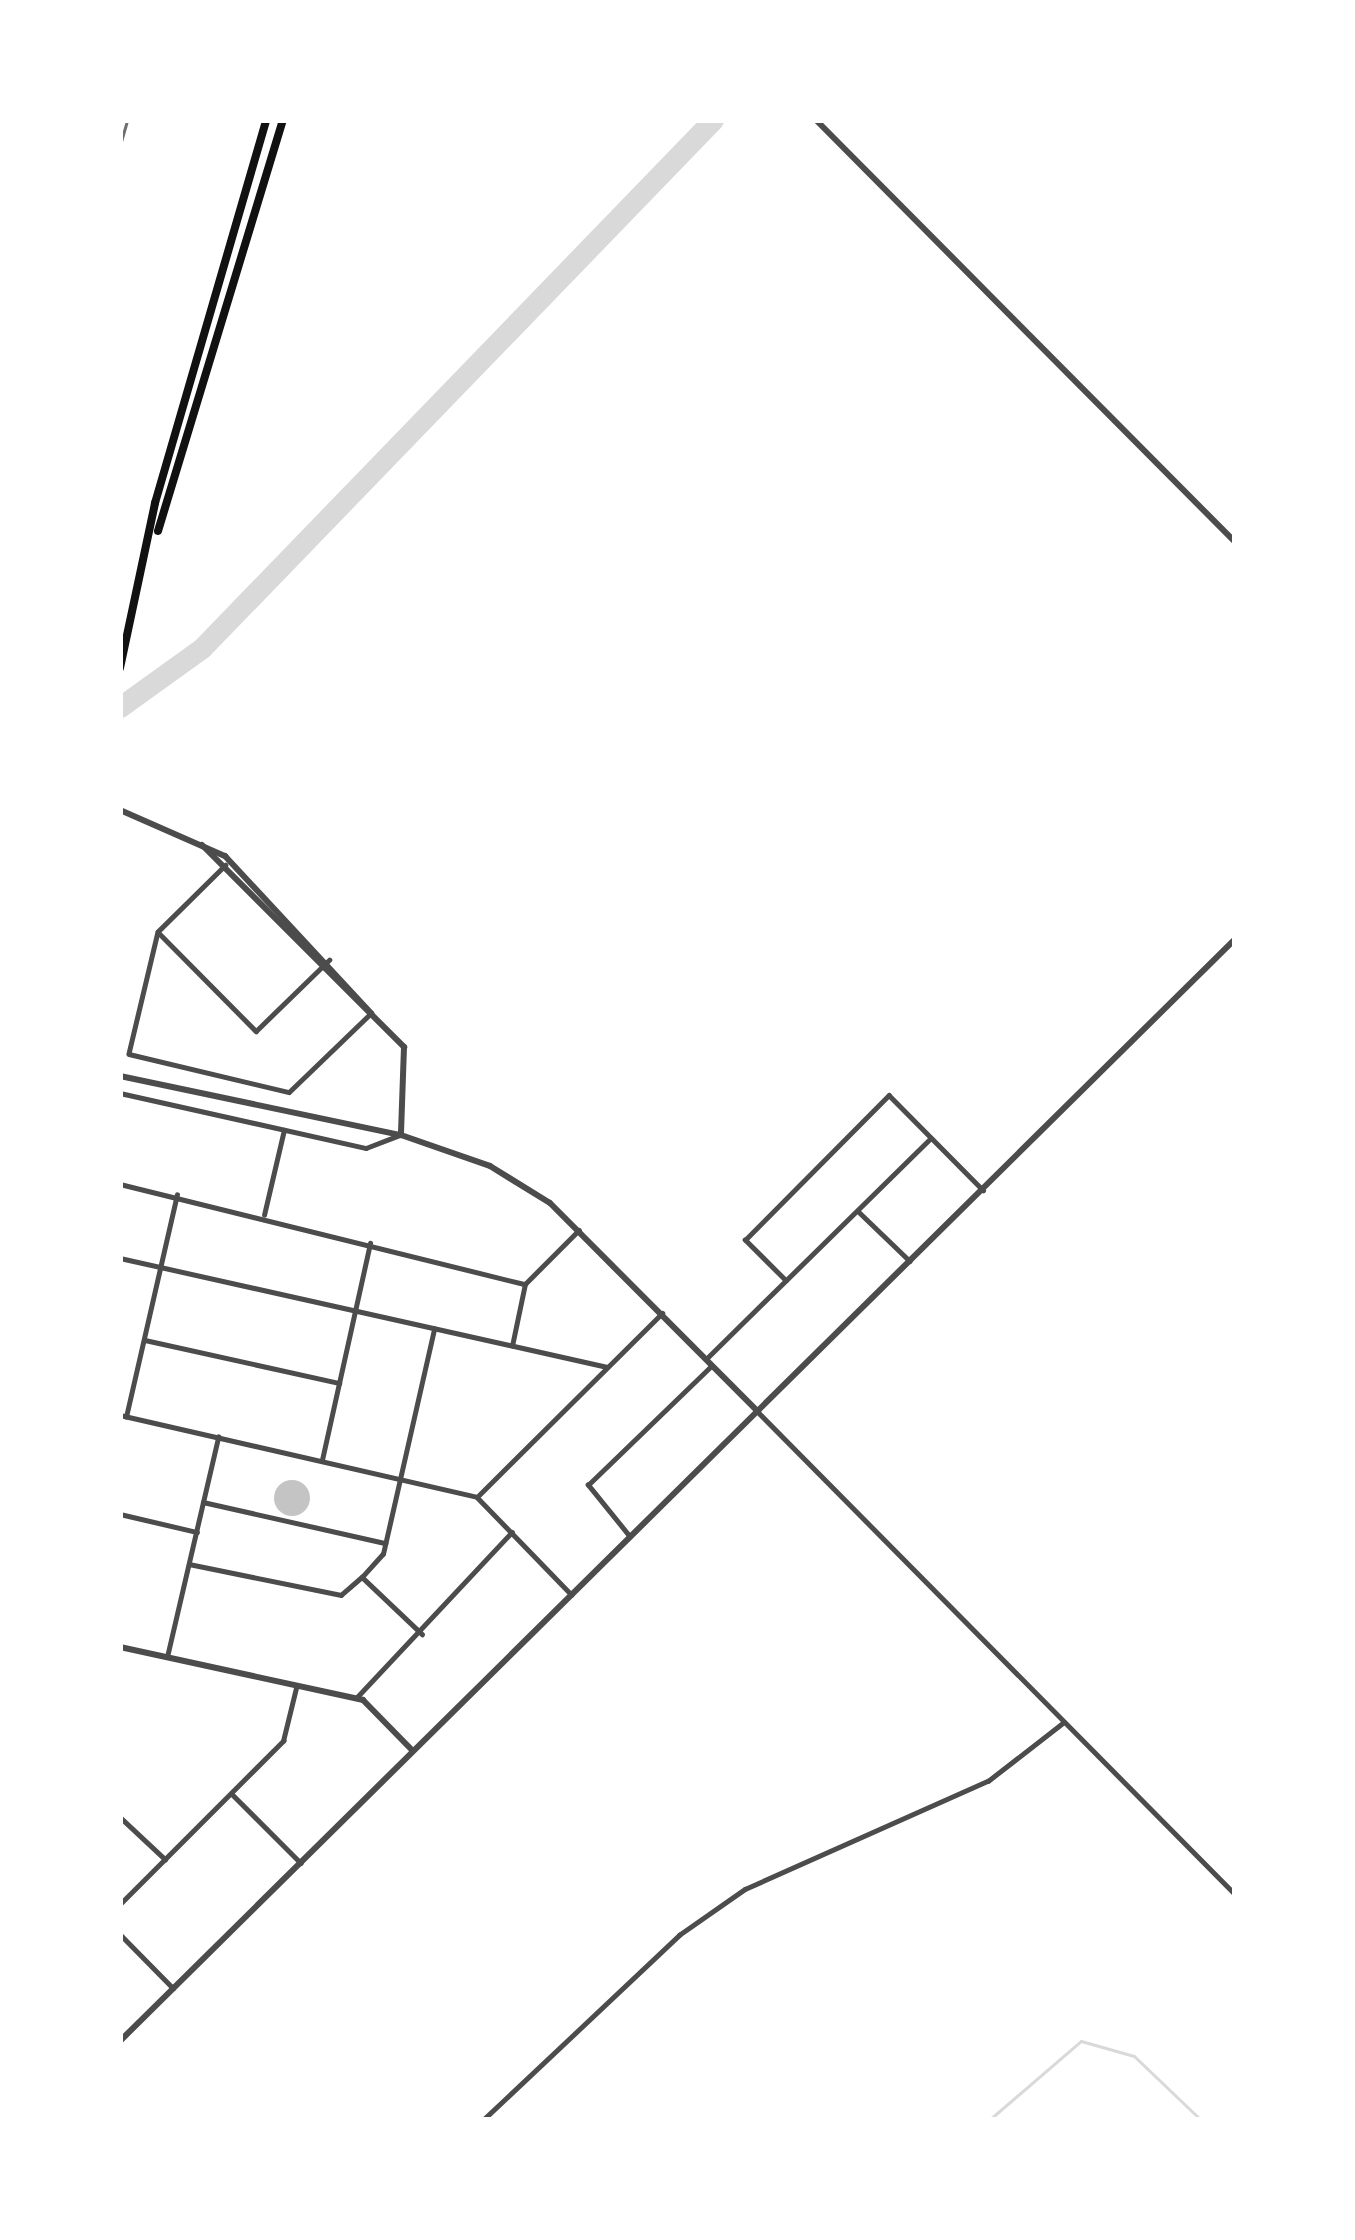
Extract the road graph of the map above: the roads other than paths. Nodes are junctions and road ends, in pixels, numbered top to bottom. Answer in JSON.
{"nodes":[{"id":1,"x":266,"y":120,"type":"edge"},
{"id":2,"x":283,"y":120,"type":"edge"},
{"id":3,"x":816,"y":120,"type":"edge"},
{"id":4,"x":156,"y":534,"type":"junction"},
{"id":5,"x":1235,"y":542,"type":"edge"},
{"id":6,"x":121,"y":665,"type":"edge"},
{"id":7,"x":120,"y":810,"type":"edge"},
{"id":8,"x":202,"y":845,"type":"junction"},
{"id":9,"x":230,"y":862,"type":"junction"},
{"id":10,"x":222,"y":869,"type":"junction"},
{"id":11,"x":158,"y":932,"type":"junction"},
{"id":12,"x":1235,"y":939,"type":"edge"},
{"id":13,"x":329,"y":959,"type":"junction"},
{"id":14,"x":320,"y":968,"type":"junction"},
{"id":15,"x":371,"y":1013,"type":"junction"},
{"id":16,"x":120,"y":1076,"type":"edge"},
{"id":17,"x":120,"y":1093,"type":"edge"},
{"id":18,"x":284,"y":1130,"type":"junction"},
{"id":19,"x":401,"y":1135,"type":"junction"},
{"id":20,"x":931,"y":1138,"type":"junction"},
{"id":21,"x":120,"y":1184,"type":"edge"},
{"id":22,"x":983,"y":1190,"type":"junction"},
{"id":23,"x":177,"y":1195,"type":"junction"},
{"id":24,"x":858,"y":1211,"type":"junction"},
{"id":25,"x":264,"y":1215,"type":"junction"},
{"id":26,"x":579,"y":1230,"type":"junction"},
{"id":27,"x":370,"y":1241,"type":"junction"},
{"id":28,"x":120,"y":1258,"type":"edge"},
{"id":29,"x":910,"y":1262,"type":"junction"},
{"id":30,"x":160,"y":1267,"type":"junction"},
{"id":31,"x":786,"y":1281,"type":"junction"},
{"id":32,"x":525,"y":1283,"type":"junction"},
{"id":33,"x":355,"y":1312,"type":"junction"},
{"id":34,"x":662,"y":1313,"type":"junction"},
{"id":35,"x":434,"y":1329,"type":"junction"},
{"id":36,"x":144,"y":1340,"type":"junction"},
{"id":37,"x":512,"y":1346,"type":"junction"},
{"id":38,"x":709,"y":1363,"type":"junction"},
{"id":39,"x":608,"y":1367,"type":"junction"},
{"id":40,"x":339,"y":1383,"type":"junction"},
{"id":41,"x":758,"y":1412,"type":"junction"},
{"id":42,"x":123,"y":1416,"type":"edge"},
{"id":43,"x":218,"y":1437,"type":"junction"},
{"id":44,"x":322,"y":1460,"type":"junction"},
{"id":45,"x":400,"y":1478,"type":"junction"},
{"id":46,"x":477,"y":1497,"type":"junction"},
{"id":47,"x":203,"y":1502,"type":"junction"},
{"id":48,"x":120,"y":1514,"type":"edge"},
{"id":49,"x":197,"y":1532,"type":"junction"},
{"id":50,"x":512,"y":1532,"type":"junction"},
{"id":51,"x":630,"y":1537,"type":"junction"},
{"id":52,"x":386,"y":1544,"type":"junction"},
{"id":53,"x":189,"y":1564,"type":"junction"},
{"id":54,"x":362,"y":1577,"type":"junction"},
{"id":55,"x":572,"y":1595,"type":"junction"},
{"id":56,"x":422,"y":1634,"type":"junction"},
{"id":57,"x":120,"y":1647,"type":"edge"},
{"id":58,"x":167,"y":1657,"type":"junction"},
{"id":59,"x":296,"y":1688,"type":"junction"},
{"id":60,"x":354,"y":1700,"type":"junction"},
{"id":61,"x":1064,"y":1722,"type":"junction"},
{"id":62,"x":413,"y":1750,"type":"junction"},
{"id":63,"x":233,"y":1794,"type":"junction"},
{"id":64,"x":120,"y":1817,"type":"edge"},
{"id":65,"x":165,"y":1859,"type":"junction"},
{"id":66,"x":301,"y":1863,"type":"junction"},
{"id":67,"x":1235,"y":1894,"type":"edge"},
{"id":68,"x":120,"y":1904,"type":"edge"},
{"id":69,"x":120,"y":1934,"type":"edge"},
{"id":70,"x":173,"y":1988,"type":"junction"},
{"id":71,"x":120,"y":2041,"type":"edge"},
{"id":72,"x":483,"y":2120,"type":"edge"}],
"edges":[{"from":1,"to":4,"type":"main road"},
{"from":2,"to":4,"type":"main road"},
{"from":3,"to":5,"type":"street"},
{"from":4,"to":6,"type":"main road"},
{"from":7,"to":8,"type":"street"},
{"from":8,"to":9,"type":"street"},
{"from":8,"to":10,"type":"street"},
{"from":9,"to":10,"type":"street"},
{"from":9,"to":13,"type":"street"},
{"from":10,"to":11,"type":"street"},
{"from":10,"to":14,"type":"street"},
{"from":11,"to":14,"type":"street"},
{"from":11,"to":15,"type":"street"},
{"from":12,"to":22,"type":"street"},
{"from":13,"to":14,"type":"street"},
{"from":13,"to":15,"type":"street"},
{"from":14,"to":15,"type":"street"},
{"from":15,"to":19,"type":"street"},
{"from":16,"to":19,"type":"street"},
{"from":17,"to":18,"type":"street"},
{"from":18,"to":19,"type":"street"},
{"from":18,"to":25,"type":"street"},
{"from":19,"to":26,"type":"street"},
{"from":20,"to":22,"type":"street"},
{"from":20,"to":24,"type":"street"},
{"from":20,"to":31,"type":"street"},
{"from":21,"to":23,"type":"street"},
{"from":22,"to":29,"type":"street"},
{"from":23,"to":25,"type":"street"},
{"from":23,"to":30,"type":"street"},
{"from":24,"to":29,"type":"street"},
{"from":24,"to":31,"type":"street"},
{"from":25,"to":27,"type":"street"},
{"from":26,"to":32,"type":"street"},
{"from":26,"to":34,"type":"street"},
{"from":27,"to":32,"type":"street"},
{"from":27,"to":33,"type":"street"},
{"from":28,"to":30,"type":"street"},
{"from":29,"to":41,"type":"street"},
{"from":30,"to":33,"type":"street"},
{"from":30,"to":36,"type":"street"},
{"from":31,"to":38,"type":"street"},
{"from":32,"to":37,"type":"street"},
{"from":33,"to":35,"type":"street"},
{"from":33,"to":40,"type":"street"},
{"from":34,"to":38,"type":"street"},
{"from":34,"to":39,"type":"street"},
{"from":35,"to":37,"type":"street"},
{"from":35,"to":45,"type":"street"},
{"from":36,"to":40,"type":"street"},
{"from":36,"to":42,"type":"street"},
{"from":37,"to":39,"type":"street"},
{"from":38,"to":41,"type":"street"},
{"from":38,"to":51,"type":"street"},
{"from":39,"to":46,"type":"street"},
{"from":40,"to":44,"type":"street"},
{"from":41,"to":51,"type":"street"},
{"from":41,"to":61,"type":"street"},
{"from":42,"to":43,"type":"street"},
{"from":43,"to":44,"type":"street"},
{"from":43,"to":47,"type":"street"},
{"from":44,"to":45,"type":"street"},
{"from":45,"to":46,"type":"street"},
{"from":45,"to":52,"type":"street"},
{"from":46,"to":50,"type":"street"},
{"from":47,"to":49,"type":"street"},
{"from":47,"to":52,"type":"street"},
{"from":48,"to":49,"type":"street"},
{"from":49,"to":53,"type":"street"},
{"from":50,"to":55,"type":"street"},
{"from":50,"to":56,"type":"street"},
{"from":51,"to":55,"type":"street"},
{"from":52,"to":54,"type":"street"},
{"from":53,"to":54,"type":"street"},
{"from":53,"to":58,"type":"street"},
{"from":54,"to":56,"type":"street"},
{"from":55,"to":62,"type":"street"},
{"from":56,"to":60,"type":"street"},
{"from":57,"to":58,"type":"street"},
{"from":58,"to":59,"type":"street"},
{"from":59,"to":60,"type":"street"},
{"from":59,"to":63,"type":"street"},
{"from":60,"to":62,"type":"street"},
{"from":61,"to":67,"type":"street"},
{"from":61,"to":72,"type":"street"},
{"from":62,"to":66,"type":"street"},
{"from":63,"to":65,"type":"street"},
{"from":63,"to":66,"type":"street"},
{"from":64,"to":65,"type":"street"},
{"from":65,"to":68,"type":"street"},
{"from":66,"to":70,"type":"street"},
{"from":69,"to":70,"type":"street"},
{"from":70,"to":71,"type":"street"}]}
